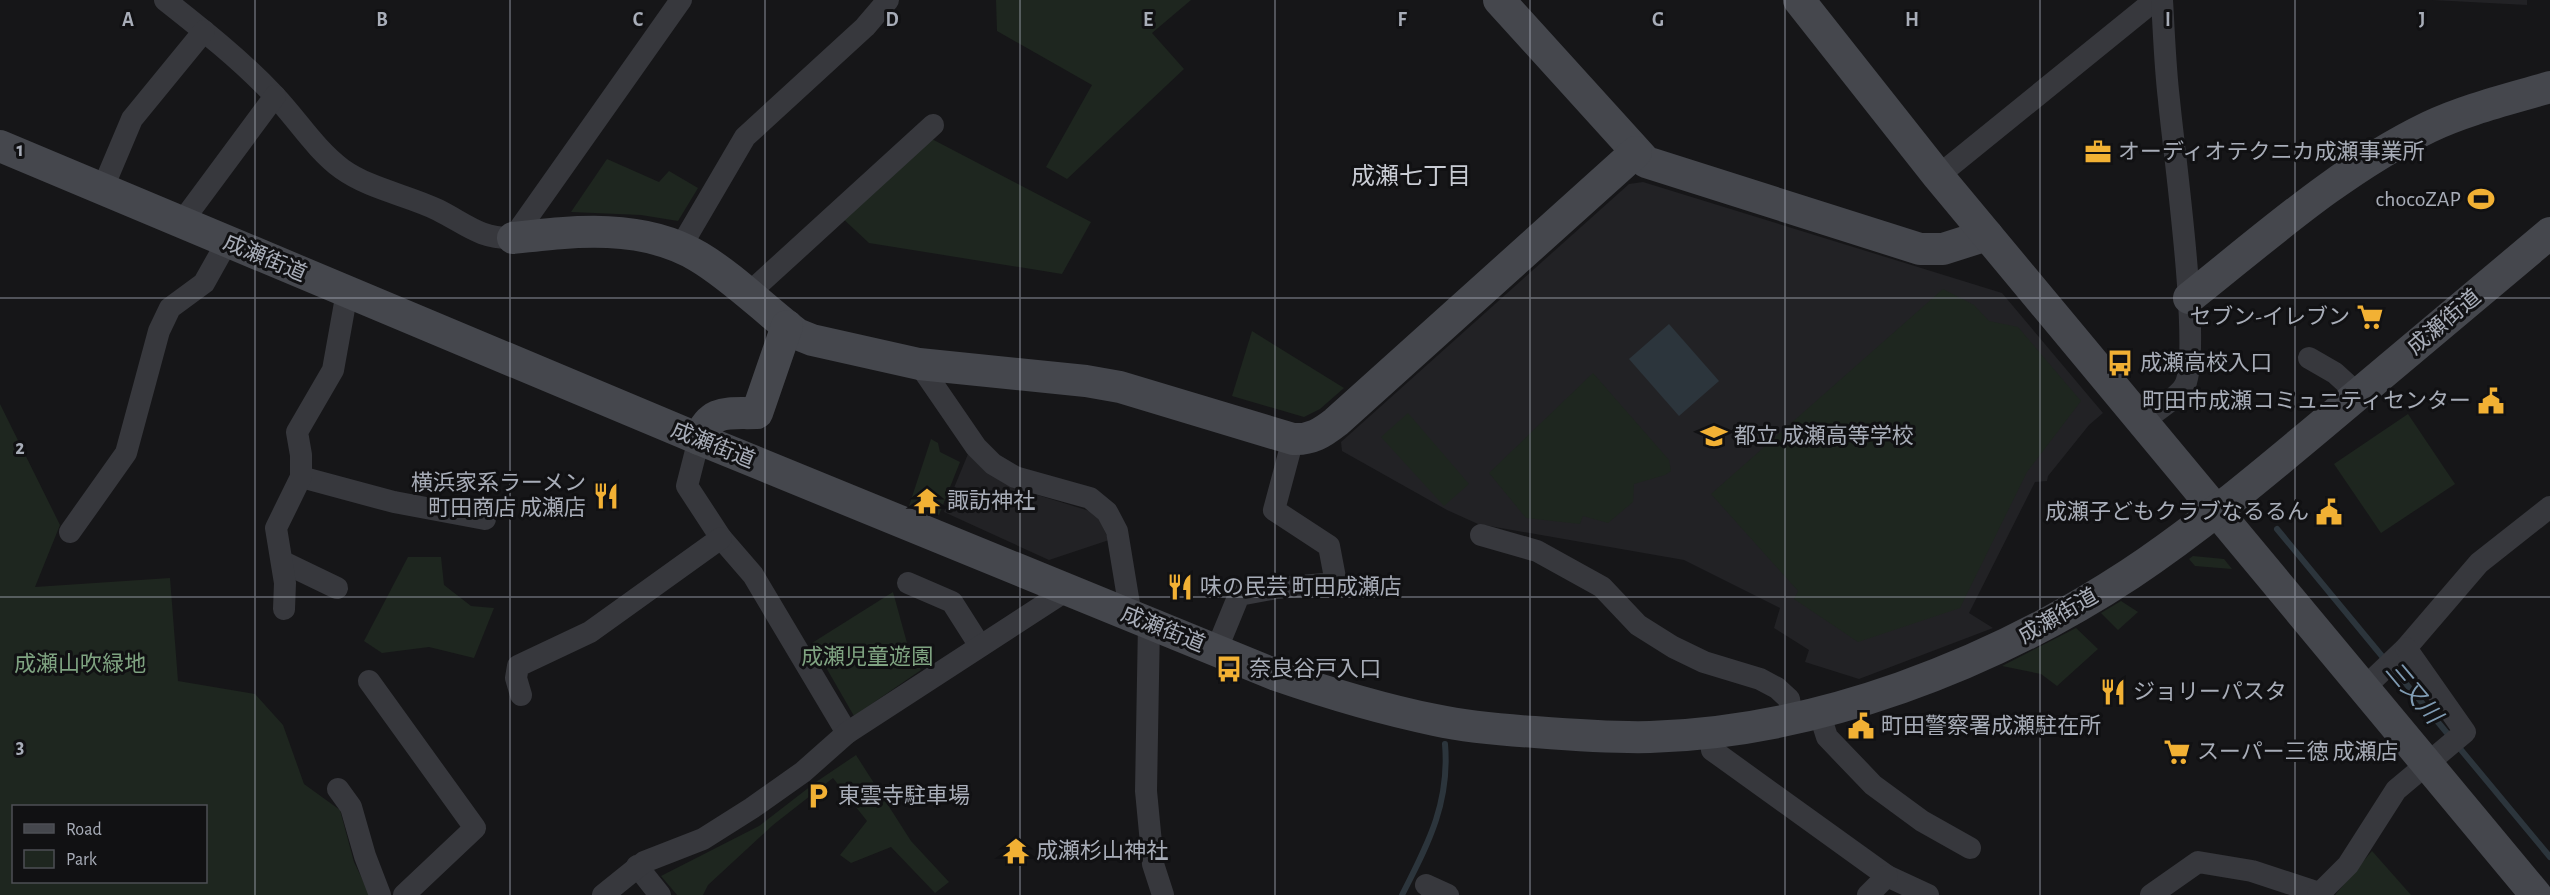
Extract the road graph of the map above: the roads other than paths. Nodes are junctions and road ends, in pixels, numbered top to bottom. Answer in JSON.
{"nodes":[{"id":1,"x":165,"y":0,"type":"edge"},
{"id":2,"x":681,"y":0,"type":"edge"},
{"id":3,"x":888,"y":0,"type":"edge"},
{"id":4,"x":1499,"y":0,"type":"edge"},
{"id":5,"x":1799,"y":0,"type":"edge"},
{"id":6,"x":2155,"y":0,"type":"edge"},
{"id":7,"x":2162,"y":0,"type":"edge"},
{"id":8,"x":204,"y":31,"type":"junction"},
{"id":9,"x":2550,"y":87,"type":"edge"},
{"id":10,"x":275,"y":96,"type":"junction"},
{"id":11,"x":933,"y":125,"type":"dead end"},
{"id":12,"x":0,"y":146,"type":"edge"},
{"id":13,"x":1636,"y":152,"type":"junction"},
{"id":14,"x":1938,"y":176,"type":"junction"},
{"id":15,"x":102,"y":190,"type":"junction"},
{"id":16,"x":181,"y":223,"type":"junction"},
{"id":17,"x":2550,"y":234,"type":"edge"},
{"id":18,"x":1987,"y":235,"type":"junction"},
{"id":19,"x":513,"y":238,"type":"junction"},
{"id":20,"x":227,"y":242,"type":"junction"},
{"id":21,"x":680,"y":248,"type":"junction"},
{"id":22,"x":347,"y":292,"type":"junction"},
{"id":23,"x":747,"y":294,"type":"junction"},
{"id":24,"x":2189,"y":298,"type":"junction"},
{"id":25,"x":787,"y":327,"type":"junction"},
{"id":26,"x":2309,"y":357,"type":"dead end"},
{"id":27,"x":919,"y":364,"type":"junction"},
{"id":28,"x":2358,"y":394,"type":"junction"},
{"id":29,"x":2142,"y":422,"type":"junction"},
{"id":30,"x":699,"y":439,"type":"junction"},
{"id":31,"x":1293,"y":439,"type":"junction"},
{"id":32,"x":301,"y":477,"type":"junction"},
{"id":33,"x":2550,"y":507,"type":"edge"},
{"id":34,"x":2217,"y":512,"type":"junction"},
{"id":35,"x":485,"y":519,"type":"dead end"},
{"id":36,"x":70,"y":532,"type":"dead end"},
{"id":37,"x":1481,"y":535,"type":"dead end"},
{"id":38,"x":721,"y":538,"type":"junction"},
{"id":39,"x":283,"y":562,"type":"junction"},
{"id":40,"x":908,"y":583,"type":"dead end"},
{"id":41,"x":337,"y":588,"type":"dead end"},
{"id":42,"x":1067,"y":590,"type":"junction"},
{"id":43,"x":284,"y":609,"type":"dead end"},
{"id":44,"x":1140,"y":620,"type":"junction"},
{"id":45,"x":980,"y":646,"type":"junction"},
{"id":46,"x":1216,"y":651,"type":"junction"},
{"id":47,"x":2403,"y":651,"type":"junction"},
{"id":48,"x":2373,"y":680,"type":"junction"},
{"id":49,"x":369,"y":681,"type":"dead end"},
{"id":50,"x":521,"y":695,"type":"dead end"},
{"id":51,"x":1806,"y":715,"type":"junction"},
{"id":52,"x":1709,"y":731,"type":"junction"},
{"id":53,"x":847,"y":733,"type":"junction"},
{"id":54,"x":2445,"y":748,"type":"junction"},
{"id":55,"x":338,"y":789,"type":"dead end"},
{"id":56,"x":1970,"y":848,"type":"dead end"},
{"id":57,"x":637,"y":866,"type":"junction"},
{"id":58,"x":1887,"y":876,"type":"junction"},
{"id":59,"x":1426,"y":885,"type":"dead end"},
{"id":60,"x":2318,"y":894,"type":"edge"},
{"id":61,"x":380,"y":895,"type":"edge"},
{"id":62,"x":404,"y":895,"type":"edge"},
{"id":63,"x":603,"y":895,"type":"edge"},
{"id":64,"x":660,"y":895,"type":"edge"},
{"id":65,"x":1163,"y":895,"type":"edge"},
{"id":66,"x":1448,"y":895,"type":"edge"},
{"id":67,"x":1868,"y":895,"type":"edge"},
{"id":68,"x":1928,"y":895,"type":"edge"},
{"id":69,"x":2151,"y":895,"type":"edge"},
{"id":70,"x":2536,"y":895,"type":"edge"}],
"edges":[{"from":1,"to":8,"type":"street"},
{"from":2,"to":19,"type":"street"},
{"from":3,"to":21,"type":"street"},
{"from":4,"to":13,"type":"street"},
{"from":5,"to":14,"type":"street"},
{"from":6,"to":14,"type":"street"},
{"from":7,"to":24,"type":"street"},
{"from":8,"to":10,"type":"street"},
{"from":8,"to":15,"type":"street"},
{"from":9,"to":24,"type":"street"},
{"from":10,"to":16,"type":"street"},
{"from":10,"to":19,"type":"street"},
{"from":11,"to":23,"type":"street"},
{"from":12,"to":15,"type":"street","name":"成瀬街道"},
{"from":13,"to":18,"type":"street"},
{"from":13,"to":31,"type":"street"},
{"from":14,"to":18,"type":"street"},
{"from":15,"to":16,"type":"street","name":"成瀬街道"},
{"from":16,"to":20,"type":"street","name":"成瀬街道"},
{"from":17,"to":28,"type":"street","name":"成瀬街道"},
{"from":18,"to":29,"type":"street"},
{"from":19,"to":21,"type":"street"},
{"from":20,"to":22,"type":"street","name":"成瀬街道"},
{"from":20,"to":36,"type":"street"},
{"from":21,"to":23,"type":"street"},
{"from":22,"to":30,"type":"street","name":"成瀬街道"},
{"from":22,"to":32,"type":"street"},
{"from":23,"to":25,"type":"street"},
{"from":24,"to":29,"type":"street"},
{"from":25,"to":27,"type":"street"},
{"from":25,"to":30,"type":"street"},
{"from":26,"to":28,"type":"street"},
{"from":27,"to":31,"type":"street"},
{"from":27,"to":44,"type":"street"},
{"from":28,"to":34,"type":"street","name":"成瀬街道"},
{"from":29,"to":34,"type":"street"},
{"from":30,"to":38,"type":"street"},
{"from":30,"to":42,"type":"street","name":"成瀬街道"},
{"from":31,"to":46,"type":"street"},
{"from":32,"to":35,"type":"street"},
{"from":32,"to":39,"type":"street"},
{"from":33,"to":47,"type":"street"},
{"from":34,"to":48,"type":"street"},
{"from":34,"to":51,"type":"street","name":"成瀬街道"},
{"from":37,"to":51,"type":"street"},
{"from":38,"to":50,"type":"street"},
{"from":38,"to":53,"type":"street"},
{"from":39,"to":41,"type":"street"},
{"from":39,"to":43,"type":"street"},
{"from":40,"to":45,"type":"street"},
{"from":42,"to":44,"type":"street","name":"成瀬街道"},
{"from":42,"to":45,"type":"street"},
{"from":44,"to":46,"type":"street","name":"成瀬街道"},
{"from":44,"to":65,"type":"street"},
{"from":45,"to":53,"type":"street"},
{"from":46,"to":52,"type":"street","name":"成瀬街道"},
{"from":47,"to":48,"type":"street"},
{"from":47,"to":54,"type":"street"},
{"from":48,"to":54,"type":"street"},
{"from":49,"to":62,"type":"street"},
{"from":51,"to":52,"type":"street","name":"成瀬街道"},
{"from":51,"to":56,"type":"street"},
{"from":52,"to":58,"type":"street"},
{"from":53,"to":57,"type":"street"},
{"from":54,"to":60,"type":"street"},
{"from":54,"to":70,"type":"street"},
{"from":55,"to":61,"type":"street"},
{"from":57,"to":63,"type":"street"},
{"from":57,"to":64,"type":"street"},
{"from":58,"to":67,"type":"street"},
{"from":58,"to":68,"type":"street"},
{"from":59,"to":66,"type":"street"},
{"from":60,"to":69,"type":"street"}]}
